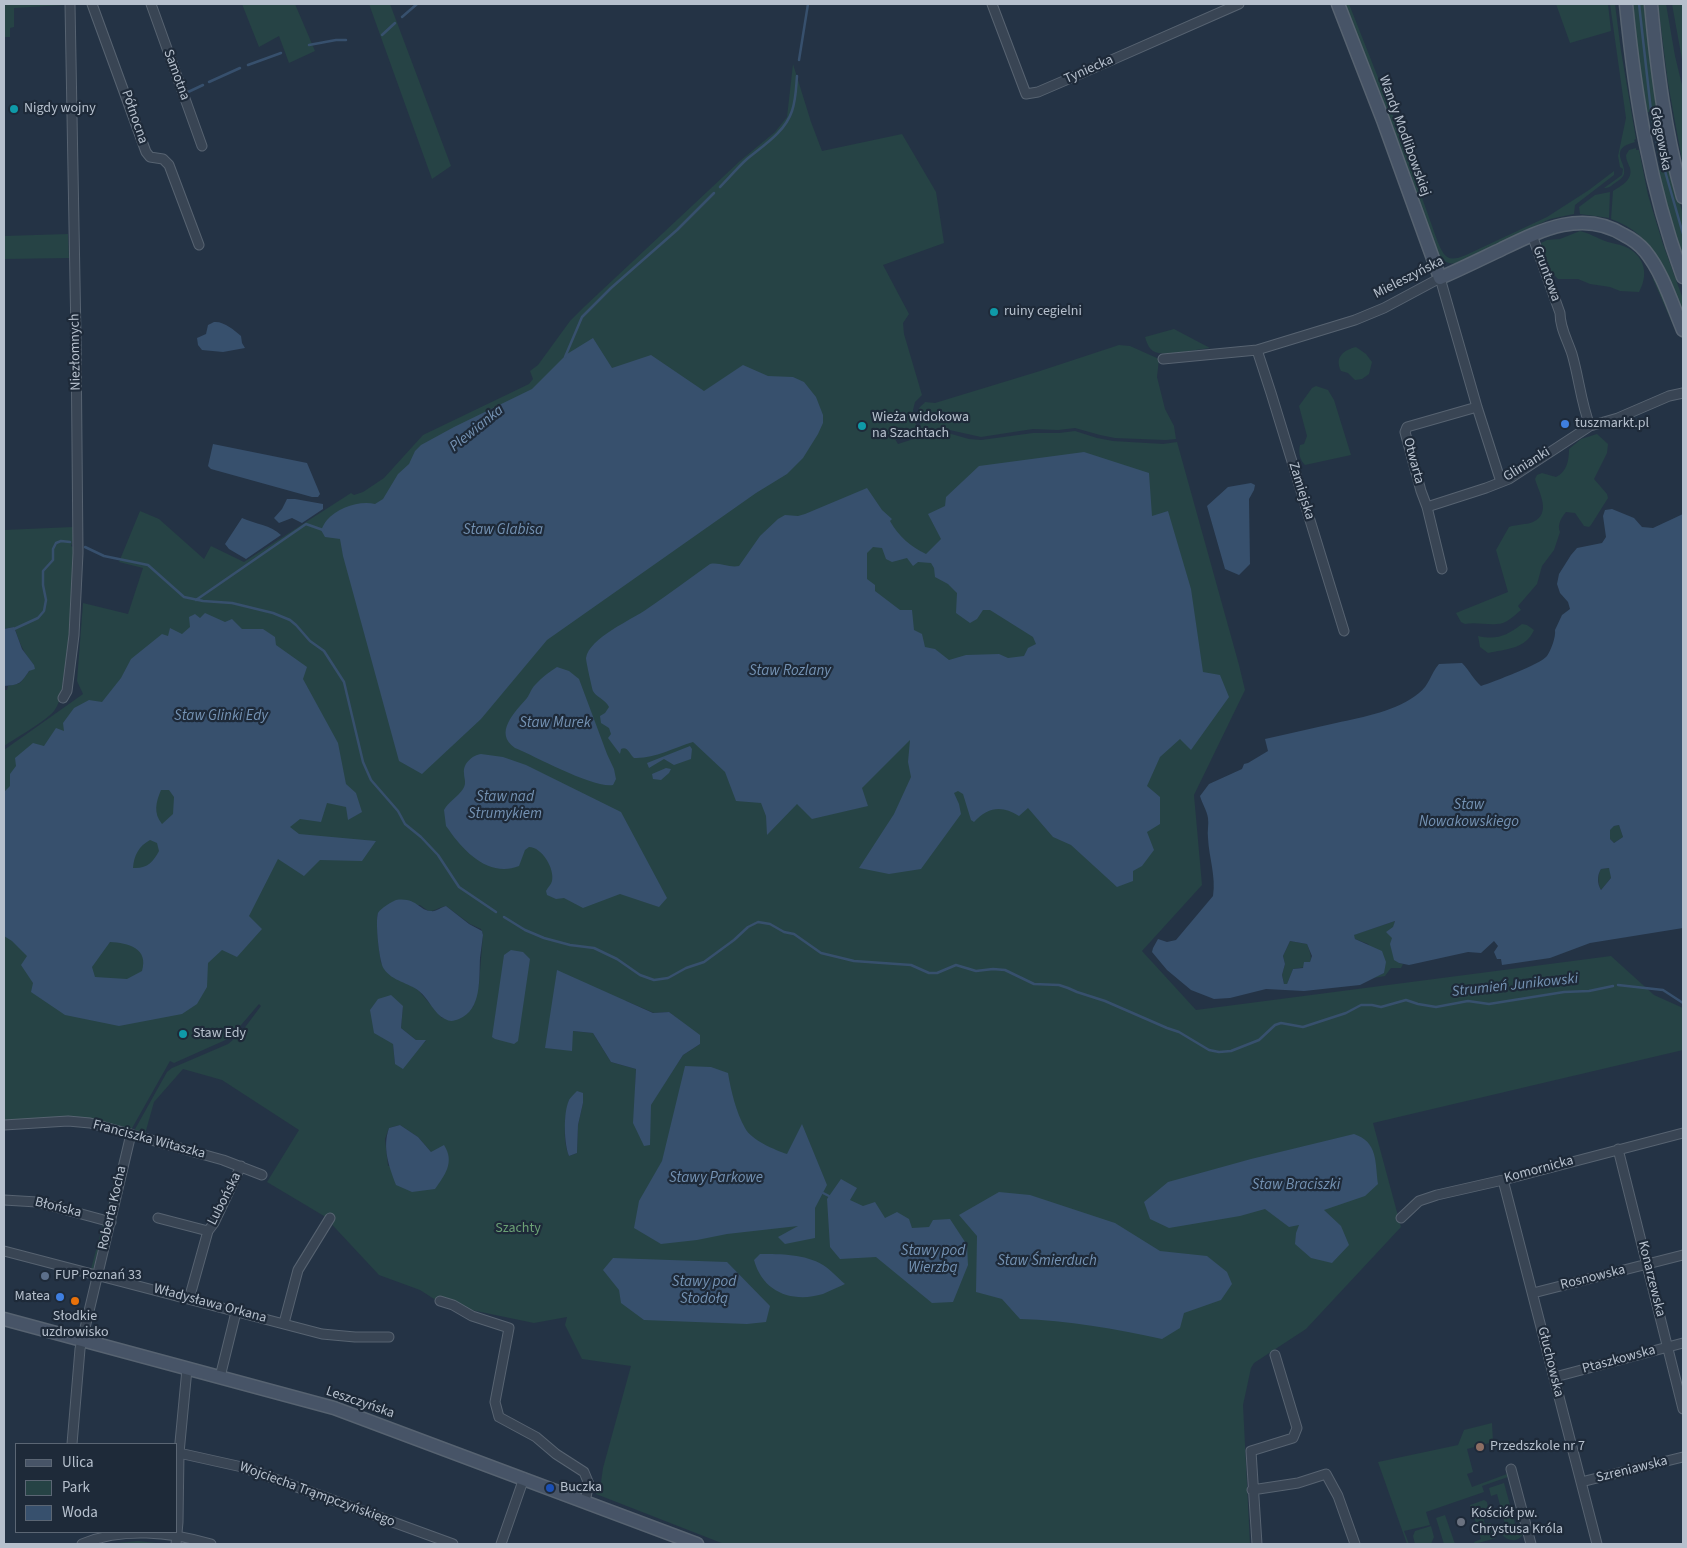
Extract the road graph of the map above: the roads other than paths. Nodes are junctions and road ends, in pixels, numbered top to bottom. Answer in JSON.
{"nodes":[{"id":1,"x":70,"y":4,"type":"edge"},
{"id":2,"x":92,"y":4,"type":"edge"},
{"id":3,"x":151,"y":4,"type":"edge"},
{"id":4,"x":992,"y":4,"type":"edge"},
{"id":5,"x":1240,"y":4,"type":"edge"},
{"id":6,"x":1338,"y":4,"type":"edge"},
{"id":7,"x":1626,"y":4,"type":"edge"},
{"id":8,"x":1651,"y":4,"type":"edge"},
{"id":9,"x":202,"y":146,"type":"dead end"},
{"id":10,"x":1683,"y":197,"type":"edge"},
{"id":11,"x":1532,"y":235,"type":"junction"},
{"id":12,"x":199,"y":245,"type":"dead end"},
{"id":13,"x":1683,"y":277,"type":"edge"},
{"id":14,"x":1440,"y":278,"type":"junction"},
{"id":15,"x":1683,"y":330,"type":"edge"},
{"id":16,"x":1257,"y":350,"type":"junction"},
{"id":17,"x":1163,"y":359,"type":"dead end"},
{"id":18,"x":1683,"y":393,"type":"edge"},
{"id":19,"x":1477,"y":407,"type":"junction"},
{"id":20,"x":1590,"y":426,"type":"junction"},
{"id":21,"x":1501,"y":482,"type":"junction"},
{"id":22,"x":1427,"y":507,"type":"junction"},
{"id":23,"x":1442,"y":569,"type":"dead end"},
{"id":24,"x":1344,"y":631,"type":"dead end"},
{"id":25,"x":63,"y":698,"type":"dead end"},
{"id":26,"x":4,"y":1125,"type":"edge"},
{"id":27,"x":1683,"y":1133,"type":"edge"},
{"id":28,"x":131,"y":1134,"type":"junction"},
{"id":29,"x":1618,"y":1149,"type":"junction"},
{"id":30,"x":241,"y":1166,"type":"junction"},
{"id":31,"x":262,"y":1175,"type":"dead end"},
{"id":32,"x":1503,"y":1180,"type":"junction"},
{"id":33,"x":4,"y":1200,"type":"edge"},
{"id":34,"x":158,"y":1218,"type":"dead end"},
{"id":35,"x":330,"y":1218,"type":"dead end"},
{"id":36,"x":1401,"y":1218,"type":"dead end"},
{"id":37,"x":111,"y":1222,"type":"junction"},
{"id":38,"x":208,"y":1231,"type":"junction"},
{"id":39,"x":4,"y":1251,"type":"edge"},
{"id":40,"x":1683,"y":1255,"type":"edge"},
{"id":41,"x":1647,"y":1265,"type":"junction"},
{"id":42,"x":97,"y":1274,"type":"junction"},
{"id":43,"x":1533,"y":1293,"type":"junction"},
{"id":44,"x":189,"y":1299,"type":"junction"},
{"id":45,"x":440,"y":1301,"type":"dead end"},
{"id":46,"x":236,"y":1312,"type":"junction"},
{"id":47,"x":4,"y":1319,"type":"edge"},
{"id":48,"x":284,"y":1323,"type":"junction"},
{"id":49,"x":389,"y":1337,"type":"dead end"},
{"id":50,"x":82,"y":1340,"type":"junction"},
{"id":51,"x":1683,"y":1343,"type":"edge"},
{"id":52,"x":1668,"y":1347,"type":"junction"},
{"id":53,"x":1275,"y":1355,"type":"dead end"},
{"id":54,"x":187,"y":1369,"type":"junction"},
{"id":55,"x":1555,"y":1377,"type":"junction"},
{"id":56,"x":220,"y":1378,"type":"junction"},
{"id":57,"x":1683,"y":1409,"type":"edge"},
{"id":58,"x":72,"y":1443,"type":"edge"},
{"id":59,"x":179,"y":1454,"type":"junction"},
{"id":60,"x":1683,"y":1457,"type":"edge"},
{"id":61,"x":1511,"y":1469,"type":"dead end"},
{"id":62,"x":524,"y":1478,"type":"junction"},
{"id":63,"x":1581,"y":1482,"type":"junction"},
{"id":64,"x":1252,"y":1490,"type":"junction"},
{"id":65,"x":178,"y":1497,"type":"edge"},
{"id":66,"x":584,"y":1501,"type":"junction"},
{"id":67,"x":94,"y":1538,"type":"edge"},
{"id":68,"x":177,"y":1540,"type":"edge"},
{"id":69,"x":82,"y":1544,"type":"edge"},
{"id":70,"x":212,"y":1544,"type":"edge"},
{"id":71,"x":453,"y":1544,"type":"edge"},
{"id":72,"x":501,"y":1544,"type":"edge"},
{"id":73,"x":697,"y":1544,"type":"edge"},
{"id":74,"x":1257,"y":1544,"type":"edge"},
{"id":75,"x":1354,"y":1544,"type":"edge"},
{"id":76,"x":1531,"y":1544,"type":"edge"},
{"id":77,"x":1597,"y":1544,"type":"edge"}],
"edges":[{"from":1,"to":25,"type":"street","name":"Niezłomnych"},
{"from":2,"to":12,"type":"street","name":"Północna"},
{"from":3,"to":9,"type":"street","name":"Samotna"},
{"from":4,"to":5,"type":"street","name":"Tyniecka"},
{"from":6,"to":14,"type":"street","name":"Wandy Modlibowskiej"},
{"from":7,"to":13,"type":"street","name":"Głogowska"},
{"from":8,"to":10,"type":"street","name":"Głogowska"},
{"from":11,"to":14,"type":"street","name":"Mieleszyńska"},
{"from":11,"to":15,"type":"street","name":"Mieleszyńska"},
{"from":11,"to":20,"type":"street","name":"Gruntowa"},
{"from":14,"to":16,"type":"street","name":"Mieleszyńska"},
{"from":14,"to":19,"type":"street"},
{"from":16,"to":17,"type":"street","name":"Mieleszyńska"},
{"from":16,"to":24,"type":"street","name":"Zamiejska"},
{"from":18,"to":20,"type":"street","name":"Glinianki"},
{"from":19,"to":21,"type":"street"},
{"from":19,"to":22,"type":"street","name":"Otwarta"},
{"from":20,"to":21,"type":"street","name":"Glinianki"},
{"from":21,"to":22,"type":"street","name":"Glinianki"},
{"from":22,"to":23,"type":"street"},
{"from":26,"to":28,"type":"street","name":"Franciszka Witaszka"},
{"from":27,"to":29,"type":"street","name":"Komornicka"},
{"from":28,"to":30,"type":"street","name":"Franciszka Witaszka"},
{"from":28,"to":37,"type":"street","name":"Roberta Kocha"},
{"from":29,"to":32,"type":"street","name":"Komornicka"},
{"from":29,"to":41,"type":"street","name":"Konarzewska"},
{"from":30,"to":31,"type":"street","name":"Franciszka Witaszka"},
{"from":30,"to":38,"type":"street","name":"Lubońska"},
{"from":32,"to":36,"type":"street","name":"Komornicka"},
{"from":32,"to":43,"type":"street","name":"Głuchowska"},
{"from":33,"to":37,"type":"street","name":"Błońska"},
{"from":34,"to":38,"type":"street","name":"Lubońska"},
{"from":35,"to":48,"type":"street"},
{"from":37,"to":42,"type":"street","name":"Roberta Kocha"},
{"from":38,"to":44,"type":"street","name":"Lubońska"},
{"from":39,"to":42,"type":"street","name":"Władysława Orkana"},
{"from":40,"to":41,"type":"street","name":"Rosnowska"},
{"from":41,"to":43,"type":"street","name":"Rosnowska"},
{"from":41,"to":52,"type":"street","name":"Konarzewska"},
{"from":42,"to":44,"type":"street","name":"Władysława Orkana"},
{"from":42,"to":50,"type":"street","name":"Roberta Kocha"},
{"from":43,"to":55,"type":"street","name":"Głuchowska"},
{"from":44,"to":46,"type":"street","name":"Władysława Orkana"},
{"from":45,"to":66,"type":"street"},
{"from":46,"to":48,"type":"street","name":"Władysława Orkana"},
{"from":46,"to":56,"type":"street"},
{"from":47,"to":50,"type":"street","name":"Leszczyńska"},
{"from":48,"to":49,"type":"street","name":"Władysława Orkana"},
{"from":50,"to":54,"type":"street","name":"Leszczyńska"},
{"from":50,"to":58,"type":"street","name":"Roberta Kocha"},
{"from":51,"to":52,"type":"street","name":"Ptaszkowska"},
{"from":52,"to":55,"type":"street","name":"Ptaszkowska"},
{"from":52,"to":57,"type":"street","name":"Konarzewska"},
{"from":53,"to":64,"type":"street"},
{"from":54,"to":56,"type":"street","name":"Leszczyńska"},
{"from":54,"to":59,"type":"street"},
{"from":55,"to":63,"type":"street","name":"Głuchowska"},
{"from":56,"to":62,"type":"street","name":"Leszczyńska"},
{"from":59,"to":65,"type":"street"},
{"from":59,"to":71,"type":"street","name":"Wojciecha Trąmpczyńskiego"},
{"from":60,"to":63,"type":"street","name":"Szreniawska"},
{"from":61,"to":76,"type":"street"},
{"from":62,"to":66,"type":"street","name":"Leszczyńska"},
{"from":62,"to":72,"type":"street"},
{"from":63,"to":77,"type":"street","name":"Głuchowska"},
{"from":64,"to":74,"type":"street"},
{"from":64,"to":75,"type":"street"},
{"from":66,"to":73,"type":"street","name":"Leszczyńska"},
{"from":67,"to":68,"type":"street"},
{"from":67,"to":69,"type":"street"},
{"from":68,"to":70,"type":"street"}]}
